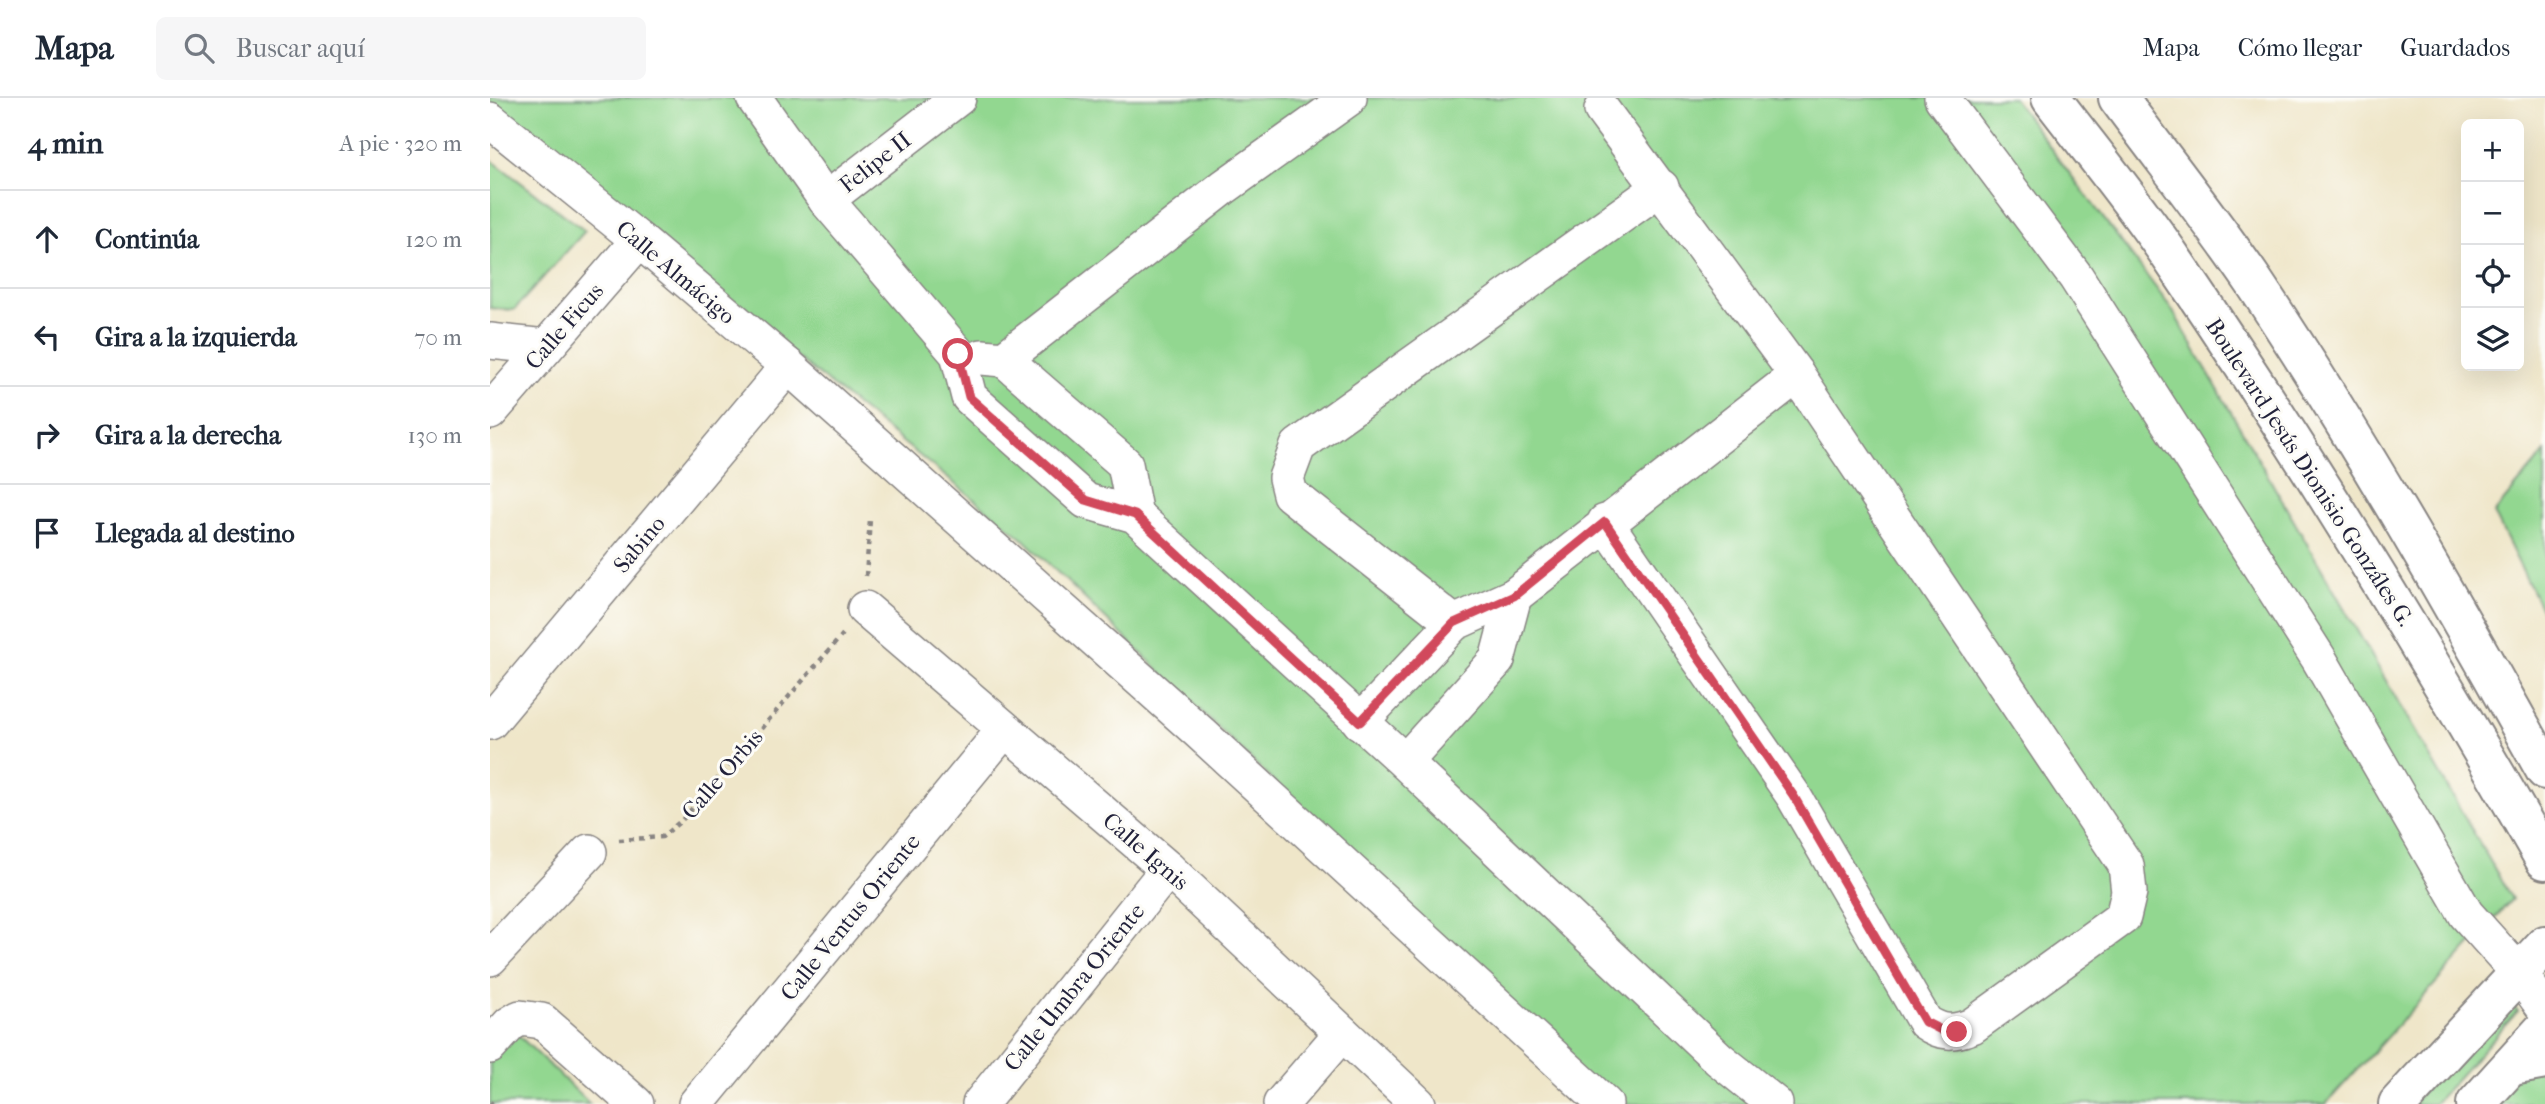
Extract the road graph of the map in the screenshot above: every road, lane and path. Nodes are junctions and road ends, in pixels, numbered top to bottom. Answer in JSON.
{"nodes":[{"id":1,"x":754,"y":98,"type":"edge"},
{"id":2,"x":958,"y":98,"type":"edge"},
{"id":3,"x":1349,"y":98,"type":"edge"},
{"id":4,"x":1942,"y":98,"type":"edge"},
{"id":5,"x":2051,"y":98,"type":"edge"},
{"id":6,"x":2118,"y":98,"type":"edge"},
{"id":7,"x":1602,"y":110,"type":"dead end"},
{"id":8,"x":490,"y":121,"type":"edge"},
{"id":9,"x":1661,"y":187,"type":"junction"},
{"id":10,"x":826,"y":200,"type":"junction"},
{"id":11,"x":639,"y":240,"type":"junction"},
{"id":12,"x":2253,"y":281,"type":"junction"},
{"id":13,"x":2205,"y":309,"type":"junction"},
{"id":14,"x":490,"y":341,"type":"edge"},
{"id":15,"x":546,"y":347,"type":"junction"},
{"id":16,"x":958,"y":354,"type":"junction"},
{"id":17,"x":1004,"y":359,"type":"junction"},
{"id":18,"x":788,"y":366,"type":"junction"},
{"id":19,"x":1797,"y":375,"type":"junction"},
{"id":20,"x":490,"y":412,"type":"edge"},
{"id":21,"x":1135,"y":515,"type":"junction"},
{"id":22,"x":870,"y":519,"type":"dead end"},
{"id":23,"x":1605,"y":522,"type":"junction"},
{"id":24,"x":1514,"y":596,"type":"junction"},
{"id":25,"x":865,"y":609,"type":"junction"},
{"id":26,"x":1454,"y":623,"type":"junction"},
{"id":27,"x":2501,"y":691,"type":"junction"},
{"id":28,"x":2545,"y":714,"type":"edge"},
{"id":29,"x":490,"y":722,"type":"edge"},
{"id":30,"x":1360,"y":722,"type":"junction"},
{"id":31,"x":1004,"y":730,"type":"junction"},
{"id":32,"x":1405,"y":762,"type":"junction"},
{"id":33,"x":2545,"y":770,"type":"edge"},
{"id":34,"x":589,"y":852,"type":"joint"},
{"id":35,"x":2545,"y":860,"type":"edge"},
{"id":36,"x":1168,"y":869,"type":"junction"},
{"id":37,"x":2545,"y":945,"type":"edge"},
{"id":38,"x":490,"y":958,"type":"edge"},
{"id":39,"x":2519,"y":973,"type":"junction"},
{"id":40,"x":2545,"y":1009,"type":"edge"},
{"id":41,"x":2545,"y":1028,"type":"edge"},
{"id":42,"x":1342,"y":1033,"type":"junction"},
{"id":43,"x":490,"y":1046,"type":"edge"},
{"id":44,"x":2528,"y":1063,"type":"edge"},
{"id":45,"x":636,"y":1104,"type":"edge"},
{"id":46,"x":696,"y":1104,"type":"edge"},
{"id":47,"x":980,"y":1104,"type":"edge"},
{"id":48,"x":1282,"y":1104,"type":"edge"},
{"id":49,"x":1418,"y":1104,"type":"edge"},
{"id":50,"x":1605,"y":1104,"type":"edge"},
{"id":51,"x":1775,"y":1104,"type":"edge"},
{"id":52,"x":2398,"y":1104,"type":"edge"},
{"id":53,"x":2476,"y":1104,"type":"edge"}],
"edges":[{"from":1,"to":10,"type":"street"},
{"from":2,"to":10,"type":"street","name":"Felipe II"},
{"from":3,"to":17,"type":"street"},
{"from":4,"to":39,"type":"street"},
{"from":5,"to":13,"type":"main road","name":"Boulevard Jesús Dionisio Gonzáles G."},
{"from":6,"to":12,"type":"main road","name":"Boulevard Jesús Dionisio Gonzáles G."},
{"from":7,"to":9,"type":"street"},
{"from":8,"to":11,"type":"street","name":"Calle Almácigo"},
{"from":9,"to":19,"type":"street"},
{"from":9,"to":26,"type":"street"},
{"from":10,"to":16,"type":"street"},
{"from":11,"to":15,"type":"street","name":"Calle Ficus"},
{"from":11,"to":18,"type":"street","name":"Calle Almácigo"},
{"from":12,"to":13,"type":"main road"},
{"from":12,"to":27,"type":"main road","name":"Boulevard Jesús Dionisio Gonzáles G."},
{"from":13,"to":35,"type":"main road","name":"Boulevard Jesús Dionisio Gonzáles G."},
{"from":14,"to":15,"type":"street"},
{"from":15,"to":20,"type":"street","name":"Calle Ficus"},
{"from":16,"to":17,"type":"street"},
{"from":16,"to":21,"type":"street"},
{"from":17,"to":21,"type":"street"},
{"from":18,"to":29,"type":"street","name":"Sabino"},
{"from":18,"to":50,"type":"street","name":"Calle Almácigo"},
{"from":19,"to":23,"type":"street"},
{"from":19,"to":23,"type":"street"},
{"from":21,"to":30,"type":"street"},
{"from":22,"to":25,"type":"path"},
{"from":23,"to":24,"type":"street"},
{"from":24,"to":26,"type":"street"},
{"from":24,"to":32,"type":"street"},
{"from":25,"to":31,"type":"street","name":"Calle Ignis"},
{"from":25,"to":34,"type":"path","name":"Calle Orbis"},
{"from":26,"to":30,"type":"street"},
{"from":27,"to":28,"type":"main road"},
{"from":27,"to":33,"type":"main road","name":"Boulevard Jesús Dionisio Gonzáles G."},
{"from":30,"to":32,"type":"street"},
{"from":31,"to":36,"type":"street","name":"Calle Ignis"},
{"from":31,"to":46,"type":"street","name":"Calle Ventus Oriente"},
{"from":32,"to":51,"type":"street"},
{"from":34,"to":38,"type":"street"},
{"from":36,"to":42,"type":"street","name":"Calle Ignis"},
{"from":36,"to":47,"type":"street","name":"Calle Umbra Oriente"},
{"from":37,"to":39,"type":"main road"},
{"from":39,"to":40,"type":"street"},
{"from":39,"to":52,"type":"main road"},
{"from":41,"to":44,"type":"main road"},
{"from":42,"to":48,"type":"street"},
{"from":42,"to":49,"type":"street","name":"Calle Ignis"},
{"from":43,"to":45,"type":"street"},
{"from":44,"to":53,"type":"main road"}]}
